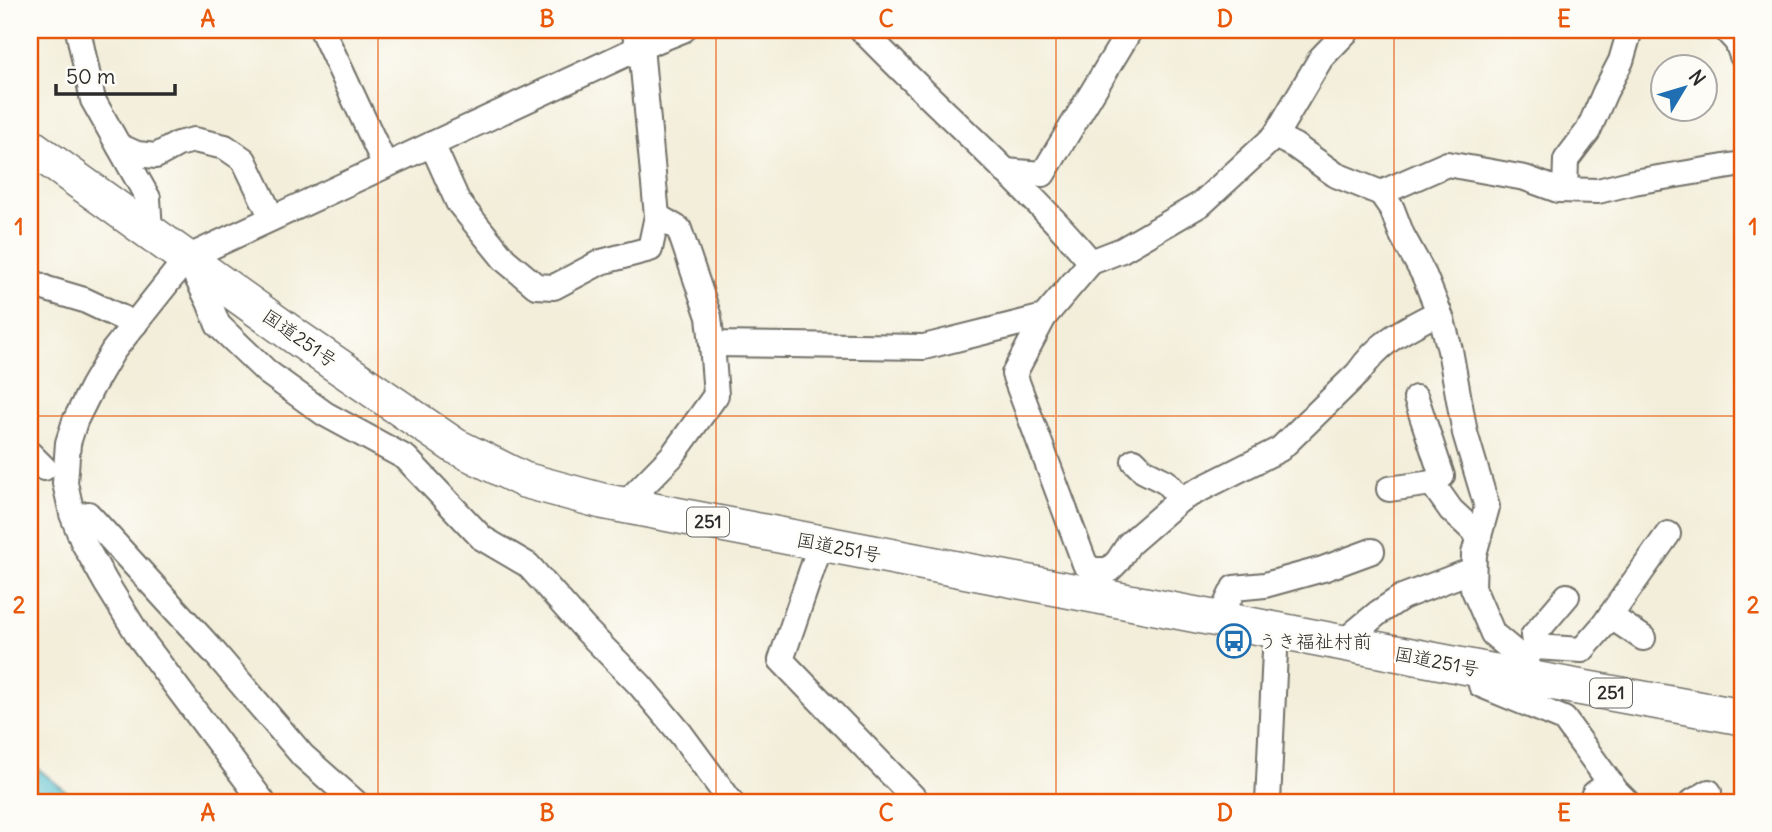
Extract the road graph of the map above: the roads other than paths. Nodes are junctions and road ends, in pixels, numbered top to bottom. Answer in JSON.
{"nodes":[{"id":1,"x":78,"y":30,"type":"edge"},
{"id":2,"x":322,"y":30,"type":"edge"},
{"id":3,"x":683,"y":30,"type":"edge"},
{"id":4,"x":1130,"y":30,"type":"edge"},
{"id":5,"x":1348,"y":30,"type":"edge"},
{"id":6,"x":1630,"y":30,"type":"edge"},
{"id":7,"x":1726,"y":30,"type":"edge"},
{"id":8,"x":868,"y":32,"type":"edge"},
{"id":9,"x":637,"y":38,"type":"edge"},
{"id":10,"x":1742,"y":55,"type":"edge"},
{"id":11,"x":1275,"y":136,"type":"junction"},
{"id":12,"x":432,"y":144,"type":"junction"},
{"id":13,"x":30,"y":146,"type":"edge"},
{"id":14,"x":119,"y":146,"type":"junction"},
{"id":15,"x":1742,"y":164,"type":"edge"},
{"id":16,"x":385,"y":165,"type":"junction"},
{"id":17,"x":1005,"y":171,"type":"junction"},
{"id":18,"x":1565,"y":190,"type":"junction"},
{"id":19,"x":1381,"y":193,"type":"junction"},
{"id":20,"x":657,"y":216,"type":"junction"},
{"id":21,"x":272,"y":218,"type":"junction"},
{"id":22,"x":150,"y":232,"type":"junction"},
{"id":23,"x":187,"y":258,"type":"junction"},
{"id":24,"x":1091,"y":262,"type":"junction"},
{"id":25,"x":30,"y":281,"type":"edge"},
{"id":26,"x":1439,"y":312,"type":"junction"},
{"id":27,"x":1044,"y":317,"type":"junction"},
{"id":28,"x":135,"y":324,"type":"junction"},
{"id":29,"x":712,"y":344,"type":"junction"},
{"id":30,"x":1416,"y":398,"type":"dead end"},
{"id":31,"x":1134,"y":461,"type":"dead end"},
{"id":32,"x":1432,"y":483,"type":"junction"},
{"id":33,"x":1389,"y":489,"type":"dead end"},
{"id":34,"x":1181,"y":499,"type":"junction"},
{"id":35,"x":624,"y":505,"type":"junction"},
{"id":36,"x":88,"y":514,"type":"dead end"},
{"id":37,"x":1668,"y":534,"type":"dead end"},
{"id":38,"x":1479,"y":536,"type":"junction"},
{"id":39,"x":821,"y":543,"type":"junction"},
{"id":40,"x":1372,"y":551,"type":"dead end"},
{"id":41,"x":1473,"y":570,"type":"junction"},
{"id":42,"x":1381,"y":586,"type":"dead end"},
{"id":43,"x":1567,"y":596,"type":"dead end"},
{"id":44,"x":1378,"y":613,"type":"junction"},
{"id":45,"x":1610,"y":615,"type":"junction"},
{"id":46,"x":1219,"y":619,"type":"junction"},
{"id":47,"x":1276,"y":630,"type":"junction"},
{"id":48,"x":1643,"y":638,"type":"dead end"},
{"id":49,"x":1342,"y":643,"type":"junction"},
{"id":50,"x":1527,"y":661,"type":"junction"},
{"id":51,"x":1479,"y":669,"type":"junction"},
{"id":52,"x":1742,"y":717,"type":"edge"},
{"id":53,"x":1610,"y":782,"type":"junction"},
{"id":54,"x":263,"y":802,"type":"edge"},
{"id":55,"x":355,"y":802,"type":"edge"},
{"id":56,"x":731,"y":802,"type":"edge"},
{"id":57,"x":918,"y":802,"type":"edge"},
{"id":58,"x":1268,"y":802,"type":"edge"},
{"id":59,"x":1591,"y":802,"type":"edge"},
{"id":60,"x":1626,"y":802,"type":"edge"}],
"edges":[{"from":1,"to":14,"type":"street"},
{"from":2,"to":16,"type":"street"},
{"from":3,"to":9,"type":"street"},
{"from":4,"to":17,"type":"street"},
{"from":5,"to":11,"type":"street"},
{"from":6,"to":18,"type":"street"},
{"from":7,"to":10,"type":"street"},
{"from":8,"to":17,"type":"street"},
{"from":9,"to":12,"type":"street"},
{"from":9,"to":20,"type":"street"},
{"from":11,"to":19,"type":"street"},
{"from":11,"to":24,"type":"street"},
{"from":12,"to":16,"type":"street"},
{"from":12,"to":20,"type":"street"},
{"from":13,"to":22,"type":"highway","name":"国道251号","number":"251"},
{"from":14,"to":21,"type":"street"},
{"from":14,"to":22,"type":"street"},
{"from":15,"to":18,"type":"street"},
{"from":16,"to":21,"type":"street"},
{"from":17,"to":24,"type":"street"},
{"from":18,"to":19,"type":"street"},
{"from":19,"to":26,"type":"street"},
{"from":20,"to":29,"type":"street"},
{"from":21,"to":23,"type":"street"},
{"from":22,"to":23,"type":"highway","name":"国道251号","number":"251"},
{"from":23,"to":28,"type":"street"},
{"from":23,"to":35,"type":"highway","name":"国道251号","number":"251"},
{"from":23,"to":56,"type":"street"},
{"from":24,"to":27,"type":"street"},
{"from":25,"to":28,"type":"street"},
{"from":26,"to":34,"type":"street"},
{"from":26,"to":38,"type":"street"},
{"from":27,"to":29,"type":"street"},
{"from":27,"to":34,"type":"street"},
{"from":28,"to":54,"type":"street"},
{"from":29,"to":35,"type":"street"},
{"from":30,"to":32,"type":"street"},
{"from":31,"to":34,"type":"street"},
{"from":32,"to":33,"type":"street"},
{"from":32,"to":38,"type":"street"},
{"from":35,"to":39,"type":"highway","name":"国道251号","number":"251"},
{"from":36,"to":55,"type":"street"},
{"from":37,"to":45,"type":"street"},
{"from":38,"to":41,"type":"street"},
{"from":39,"to":46,"type":"highway","name":"国道251号","number":"251"},
{"from":39,"to":57,"type":"street"},
{"from":40,"to":46,"type":"street"},
{"from":41,"to":44,"type":"street"},
{"from":41,"to":50,"type":"street"},
{"from":42,"to":44,"type":"street"},
{"from":43,"to":50,"type":"street"},
{"from":44,"to":49,"type":"street"},
{"from":45,"to":48,"type":"street"},
{"from":45,"to":50,"type":"street"},
{"from":46,"to":47,"type":"highway","name":"国道251号","number":"251"},
{"from":47,"to":49,"type":"highway","name":"国道251号","number":"251"},
{"from":47,"to":58,"type":"street"},
{"from":49,"to":51,"type":"highway","name":"国道251号","number":"251"},
{"from":50,"to":51,"type":"highway","name":"国道251号","number":"251"},
{"from":50,"to":52,"type":"highway","name":"国道251号","number":"251"},
{"from":51,"to":53,"type":"street"},
{"from":53,"to":59,"type":"street"},
{"from":53,"to":60,"type":"street"}]}
